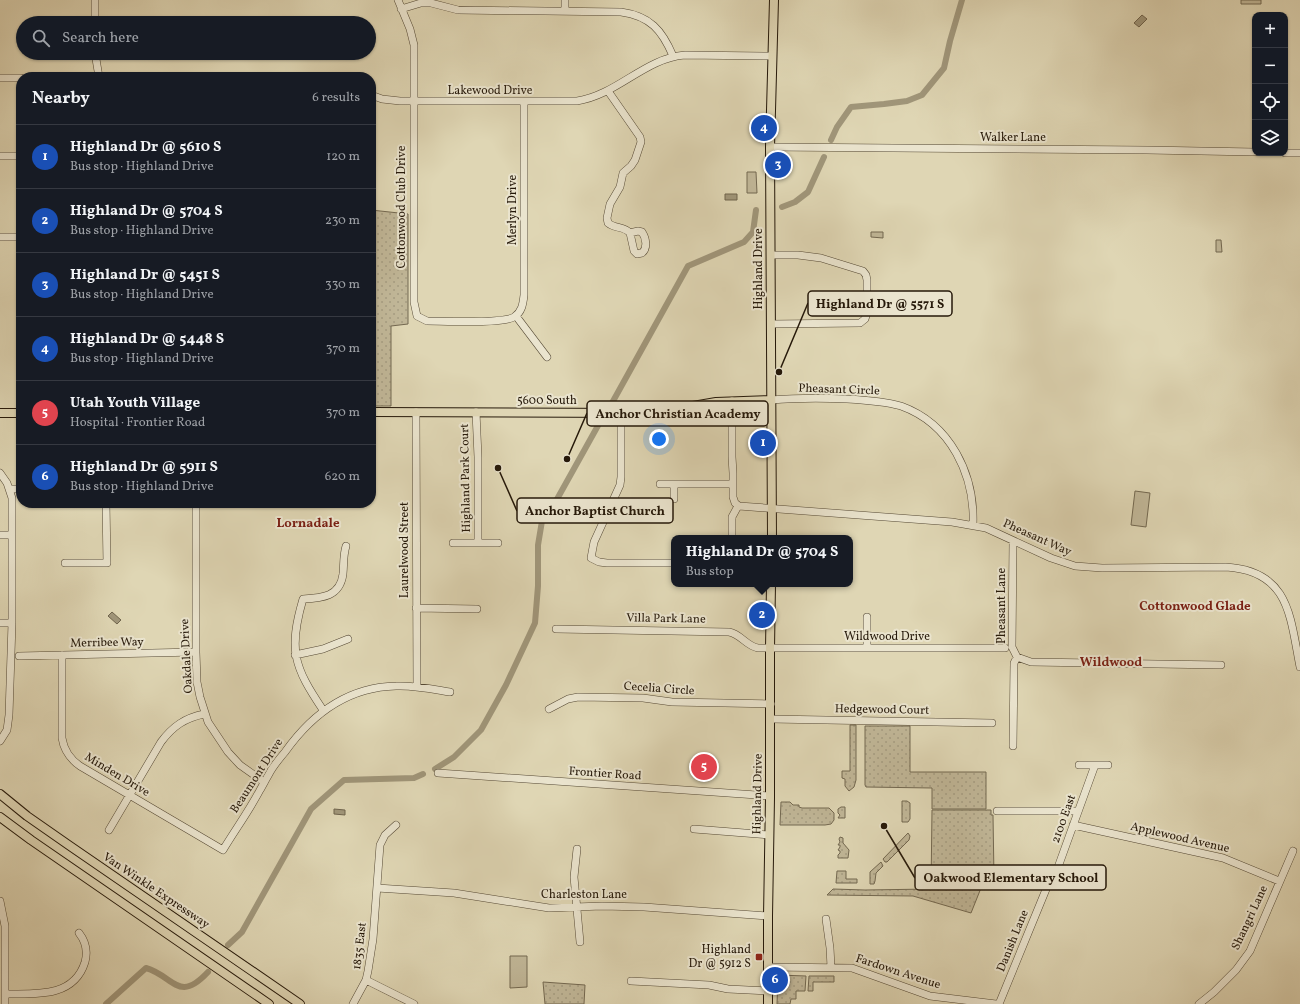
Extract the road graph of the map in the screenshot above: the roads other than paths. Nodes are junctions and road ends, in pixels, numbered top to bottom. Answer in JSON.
{"nodes":[{"id":1,"x":95,"y":0,"type":"edge"},
{"id":2,"x":398,"y":0,"type":"edge"},
{"id":3,"x":565,"y":0,"type":"edge"},
{"id":4,"x":774,"y":0,"type":"edge"},
{"id":5,"x":401,"y":9,"type":"junction"},
{"id":6,"x":565,"y":11,"type":"junction"},
{"id":7,"x":95,"y":16,"type":"edge"},
{"id":8,"x":673,"y":56,"type":"junction"},
{"id":9,"x":772,"y":56,"type":"junction"},
{"id":10,"x":96,"y":60,"type":"edge"},
{"id":11,"x":99,"y":72,"type":"edge"},
{"id":12,"x":0,"y":78,"type":"edge"},
{"id":13,"x":16,"y":78,"type":"edge"},
{"id":14,"x":608,"y":91,"type":"junction"},
{"id":15,"x":376,"y":96,"type":"edge"},
{"id":16,"x":413,"y":102,"type":"junction"},
{"id":17,"x":524,"y":102,"type":"junction"},
{"id":18,"x":770,"y":147,"type":"junction"},
{"id":19,"x":1252,"y":152,"type":"edge"},
{"id":20,"x":1288,"y":153,"type":"edge"},
{"id":21,"x":1300,"y":153,"type":"edge"},
{"id":22,"x":0,"y":156,"type":"edge"},
{"id":23,"x":16,"y":156,"type":"edge"},
{"id":24,"x":630,"y":233,"type":"dead end"},
{"id":25,"x":0,"y":237,"type":"edge"},
{"id":26,"x":16,"y":237,"type":"edge"},
{"id":27,"x":771,"y":255,"type":"junction"},
{"id":28,"x":516,"y":316,"type":"junction"},
{"id":29,"x":771,"y":324,"type":"junction"},
{"id":30,"x":547,"y":357,"type":"dead end"},
{"id":31,"x":771,"y":400,"type":"junction"},
{"id":32,"x":732,"y":401,"type":"junction"},
{"id":33,"x":376,"y":412,"type":"edge"},
{"id":34,"x":416,"y":412,"type":"junction"},
{"id":35,"x":476,"y":412,"type":"junction"},
{"id":36,"x":0,"y":413,"type":"edge"},
{"id":37,"x":16,"y":413,"type":"edge"},
{"id":38,"x":621,"y":413,"type":"junction"},
{"id":39,"x":0,"y":473,"type":"edge"},
{"id":40,"x":660,"y":484,"type":"dead end"},
{"id":41,"x":674,"y":484,"type":"junction"},
{"id":42,"x":733,"y":484,"type":"junction"},
{"id":43,"x":10,"y":489,"type":"junction"},
{"id":44,"x":16,"y":489,"type":"edge"},
{"id":45,"x":674,"y":499,"type":"dead end"},
{"id":46,"x":738,"y":506,"type":"junction"},
{"id":47,"x":106,"y":508,"type":"edge"},
{"id":48,"x":196,"y":508,"type":"edge"},
{"id":49,"x":773,"y":509,"type":"junction"},
{"id":50,"x":973,"y":525,"type":"junction"},
{"id":51,"x":0,"y":535,"type":"edge"},
{"id":52,"x":12,"y":535,"type":"junction"},
{"id":53,"x":732,"y":535,"type":"edge"},
{"id":54,"x":772,"y":535,"type":"edge"},
{"id":55,"x":1013,"y":541,"type":"junction"},
{"id":56,"x":453,"y":543,"type":"dead end"},
{"id":57,"x":478,"y":543,"type":"junction"},
{"id":58,"x":498,"y":543,"type":"dead end"},
{"id":59,"x":346,"y":546,"type":"dead end"},
{"id":60,"x":65,"y":563,"type":"dead end"},
{"id":61,"x":671,"y":563,"type":"edge"},
{"id":62,"x":771,"y":587,"type":"edge"},
{"id":63,"x":416,"y":608,"type":"junction"},
{"id":64,"x":477,"y":609,"type":"dead end"},
{"id":65,"x":867,"y":617,"type":"dead end"},
{"id":66,"x":0,"y":623,"type":"edge"},
{"id":67,"x":12,"y":624,"type":"junction"},
{"id":68,"x":556,"y":629,"type":"dead end"},
{"id":69,"x":348,"y":639,"type":"dead end"},
{"id":70,"x":770,"y":648,"type":"junction"},
{"id":71,"x":867,"y":648,"type":"junction"},
{"id":72,"x":1005,"y":648,"type":"dead end"},
{"id":73,"x":196,"y":652,"type":"junction"},
{"id":74,"x":62,"y":655,"type":"junction"},
{"id":75,"x":296,"y":655,"type":"junction"},
{"id":76,"x":19,"y":656,"type":"dead end"},
{"id":77,"x":1017,"y":657,"type":"junction"},
{"id":78,"x":1221,"y":665,"type":"dead end"},
{"id":79,"x":1300,"y":667,"type":"edge"},
{"id":80,"x":417,"y":687,"type":"junction"},
{"id":81,"x":450,"y":692,"type":"dead end"},
{"id":82,"x":771,"y":704,"type":"junction"},
{"id":83,"x":549,"y":709,"type":"dead end"},
{"id":84,"x":324,"y":710,"type":"junction"},
{"id":85,"x":204,"y":714,"type":"junction"},
{"id":86,"x":771,"y":719,"type":"junction"},
{"id":87,"x":992,"y":723,"type":"dead end"},
{"id":88,"x":0,"y":741,"type":"edge"},
{"id":89,"x":1014,"y":746,"type":"dead end"},
{"id":90,"x":1079,"y":765,"type":"dead end"},
{"id":91,"x":1095,"y":765,"type":"junction"},
{"id":92,"x":1108,"y":765,"type":"dead end"},
{"id":93,"x":438,"y":773,"type":"dead end"},
{"id":94,"x":264,"y":782,"type":"junction"},
{"id":95,"x":0,"y":794,"type":"edge"},
{"id":96,"x":130,"y":795,"type":"junction"},
{"id":97,"x":770,"y":796,"type":"junction"},
{"id":98,"x":997,"y":811,"type":"dead end"},
{"id":99,"x":1078,"y":812,"type":"junction"},
{"id":100,"x":0,"y":817,"type":"edge"},
{"id":101,"x":396,"y":825,"type":"dead end"},
{"id":102,"x":1073,"y":825,"type":"junction"},
{"id":103,"x":694,"y":829,"type":"dead end"},
{"id":104,"x":109,"y":830,"type":"dead end"},
{"id":105,"x":770,"y":835,"type":"junction"},
{"id":106,"x":577,"y":849,"type":"dead end"},
{"id":107,"x":223,"y":850,"type":"joint"},
{"id":108,"x":1293,"y":851,"type":"dead end"},
{"id":109,"x":1053,"y":881,"type":"dead end"},
{"id":110,"x":1279,"y":881,"type":"junction"},
{"id":111,"x":1047,"y":887,"type":"dead end"},
{"id":112,"x":377,"y":888,"type":"junction"},
{"id":113,"x":0,"y":901,"type":"edge"},
{"id":114,"x":576,"y":907,"type":"junction"},
{"id":115,"x":768,"y":916,"type":"junction"},
{"id":116,"x":826,"y":919,"type":"dead end"},
{"id":117,"x":79,"y":933,"type":"dead end"},
{"id":118,"x":580,"y":942,"type":"dead end"},
{"id":119,"x":3,"y":944,"type":"edge"},
{"id":120,"x":768,"y":967,"type":"junction"},
{"id":121,"x":831,"y":967,"type":"junction"},
{"id":122,"x":366,"y":980,"type":"junction"},
{"id":123,"x":631,"y":981,"type":"dead end"},
{"id":124,"x":769,"y":991,"type":"junction"},
{"id":125,"x":5,"y":994,"type":"junction"},
{"id":126,"x":948,"y":1001,"type":"edge"},
{"id":127,"x":5,"y":1004,"type":"edge"},
{"id":128,"x":269,"y":1004,"type":"edge"},
{"id":129,"x":300,"y":1004,"type":"edge"},
{"id":130,"x":353,"y":1004,"type":"edge"},
{"id":131,"x":414,"y":1004,"type":"edge"},
{"id":132,"x":768,"y":1004,"type":"edge"},
{"id":133,"x":996,"y":1004,"type":"edge"},
{"id":134,"x":999,"y":1004,"type":"edge"},
{"id":135,"x":1199,"y":1004,"type":"edge"}],
"edges":[{"from":1,"to":7,"type":"street"},
{"from":2,"to":5,"type":"street","name":"Cottonwood Club Drive"},
{"from":3,"to":6,"type":"street"},
{"from":4,"to":9,"type":"main road","name":"Highland Drive"},
{"from":5,"to":6,"type":"street"},
{"from":5,"to":16,"type":"street","name":"Cottonwood Club Drive"},
{"from":6,"to":8,"type":"street"},
{"from":8,"to":9,"type":"street","name":"Lakewood Drive"},
{"from":8,"to":14,"type":"street","name":"Lakewood Drive"},
{"from":9,"to":18,"type":"main road","name":"Highland Drive"},
{"from":10,"to":11,"type":"street"},
{"from":12,"to":13,"type":"street"},
{"from":14,"to":17,"type":"street","name":"Lakewood Drive"},
{"from":14,"to":24,"type":"street"},
{"from":15,"to":16,"type":"street","name":"Lakewood Drive"},
{"from":16,"to":17,"type":"street","name":"Lakewood Drive"},
{"from":16,"to":28,"type":"street","name":"Cottonwood Club Drive"},
{"from":17,"to":28,"type":"street","name":"Merlyn Drive"},
{"from":18,"to":19,"type":"street","name":"Walker Lane"},
{"from":18,"to":27,"type":"main road","name":"Highland Drive"},
{"from":20,"to":21,"type":"street"},
{"from":22,"to":23,"type":"street"},
{"from":25,"to":26,"type":"street"},
{"from":27,"to":29,"type":"main road","name":"Highland Drive"},
{"from":27,"to":29,"type":"street"},
{"from":28,"to":30,"type":"street"},
{"from":29,"to":31,"type":"main road","name":"Highland Drive"},
{"from":31,"to":32,"type":"main road","name":"5600 South"},
{"from":31,"to":49,"type":"main road","name":"Highland Drive"},
{"from":31,"to":50,"type":"street","name":"Pheasant Circle"},
{"from":32,"to":38,"type":"main road","name":"5600 South"},
{"from":32,"to":42,"type":"street"},
{"from":33,"to":34,"type":"main road","name":"5600 South"},
{"from":34,"to":35,"type":"main road","name":"5600 South"},
{"from":34,"to":63,"type":"street","name":"Laurelwood Street"},
{"from":35,"to":38,"type":"main road","name":"5600 South"},
{"from":35,"to":57,"type":"street","name":"Highland Park Court"},
{"from":36,"to":37,"type":"main road"},
{"from":38,"to":61,"type":"street"},
{"from":39,"to":43,"type":"street"},
{"from":40,"to":41,"type":"street"},
{"from":41,"to":42,"type":"street"},
{"from":41,"to":45,"type":"street"},
{"from":42,"to":46,"type":"street"},
{"from":43,"to":44,"type":"street"},
{"from":43,"to":52,"type":"street"},
{"from":46,"to":49,"type":"street","name":"Pheasant Way"},
{"from":46,"to":53,"type":"street"},
{"from":47,"to":60,"type":"street"},
{"from":48,"to":73,"type":"street","name":"Oakdale Drive"},
{"from":49,"to":50,"type":"street","name":"Pheasant Way"},
{"from":49,"to":54,"type":"main road","name":"Highland Drive"},
{"from":50,"to":55,"type":"street","name":"Pheasant Way"},
{"from":51,"to":52,"type":"street"},
{"from":52,"to":67,"type":"street"},
{"from":55,"to":77,"type":"street","name":"Pheasant Lane"},
{"from":55,"to":79,"type":"street","name":"Pheasant Way"},
{"from":56,"to":57,"type":"street","name":"Highland Park Court"},
{"from":57,"to":58,"type":"street","name":"Highland Park Court"},
{"from":59,"to":75,"type":"street"},
{"from":62,"to":70,"type":"main road","name":"Highland Drive"},
{"from":63,"to":64,"type":"street"},
{"from":63,"to":80,"type":"street","name":"Laurelwood Street"},
{"from":65,"to":71,"type":"street"},
{"from":66,"to":67,"type":"street"},
{"from":67,"to":88,"type":"street"},
{"from":68,"to":70,"type":"street","name":"Villa Park Lane"},
{"from":69,"to":75,"type":"street"},
{"from":70,"to":71,"type":"street","name":"Wildwood Drive"},
{"from":70,"to":82,"type":"main road","name":"Highland Drive"},
{"from":71,"to":72,"type":"street","name":"Wildwood Drive"},
{"from":73,"to":74,"type":"street","name":"Merribee Way"},
{"from":73,"to":85,"type":"street","name":"Oakdale Drive"},
{"from":74,"to":76,"type":"street","name":"Merribee Way"},
{"from":74,"to":96,"type":"street","name":"Minden Drive"},
{"from":75,"to":84,"type":"street"},
{"from":77,"to":78,"type":"street","name":"Pheasant Lane"},
{"from":77,"to":89,"type":"street"},
{"from":80,"to":81,"type":"street","name":"Beaumont Drive"},
{"from":80,"to":84,"type":"street","name":"Beaumont Drive"},
{"from":82,"to":83,"type":"street","name":"Cecelia Circle"},
{"from":82,"to":86,"type":"main road","name":"Highland Drive"},
{"from":84,"to":94,"type":"street","name":"Beaumont Drive"},
{"from":85,"to":94,"type":"street","name":"Oakdale Drive"},
{"from":85,"to":96,"type":"street"},
{"from":86,"to":87,"type":"street","name":"Hedgewood Court"},
{"from":86,"to":97,"type":"main road","name":"Highland Drive"},
{"from":90,"to":91,"type":"street"},
{"from":91,"to":92,"type":"street"},
{"from":91,"to":99,"type":"street","name":"2100 East"},
{"from":93,"to":97,"type":"street","name":"Frontier Road"},
{"from":94,"to":107,"type":"street","name":"Beaumont Drive"},
{"from":95,"to":129,"type":"main road","name":"Van Winkle Expressway"},
{"from":96,"to":104,"type":"street"},
{"from":96,"to":107,"type":"street","name":"Minden Drive"},
{"from":97,"to":105,"type":"main road","name":"Highland Drive"},
{"from":98,"to":99,"type":"street"},
{"from":99,"to":102,"type":"street","name":"2100 East"},
{"from":100,"to":128,"type":"main road"},
{"from":101,"to":112,"type":"street","name":"1835 East"},
{"from":102,"to":109,"type":"street","name":"2100 East"},
{"from":102,"to":110,"type":"street","name":"Applewood Avenue"},
{"from":103,"to":105,"type":"street"},
{"from":105,"to":115,"type":"main road","name":"Highland Drive"},
{"from":106,"to":114,"type":"street"},
{"from":108,"to":110,"type":"street","name":"Shangri Lane"},
{"from":110,"to":135,"type":"street","name":"Shangri Lane"},
{"from":111,"to":134,"type":"street","name":"Danish Lane"},
{"from":112,"to":114,"type":"street","name":"Charleston Lane"},
{"from":112,"to":122,"type":"street","name":"1835 East"},
{"from":113,"to":119,"type":"street"},
{"from":114,"to":115,"type":"street","name":"Charleston Lane"},
{"from":114,"to":118,"type":"street"},
{"from":115,"to":120,"type":"main road","name":"Highland Drive"},
{"from":116,"to":121,"type":"street"},
{"from":117,"to":125,"type":"street"},
{"from":119,"to":125,"type":"street"},
{"from":120,"to":121,"type":"street","name":"Fardown Avenue"},
{"from":120,"to":124,"type":"main road","name":"Highland Drive"},
{"from":121,"to":126,"type":"street","name":"Fardown Avenue"},
{"from":122,"to":130,"type":"street","name":"1835 East"},
{"from":122,"to":131,"type":"street"},
{"from":123,"to":124,"type":"street"},
{"from":124,"to":132,"type":"main road","name":"Highland Drive"},
{"from":125,"to":127,"type":"street"},
{"from":126,"to":133,"type":"street","name":"Fardown Avenue"}]}
